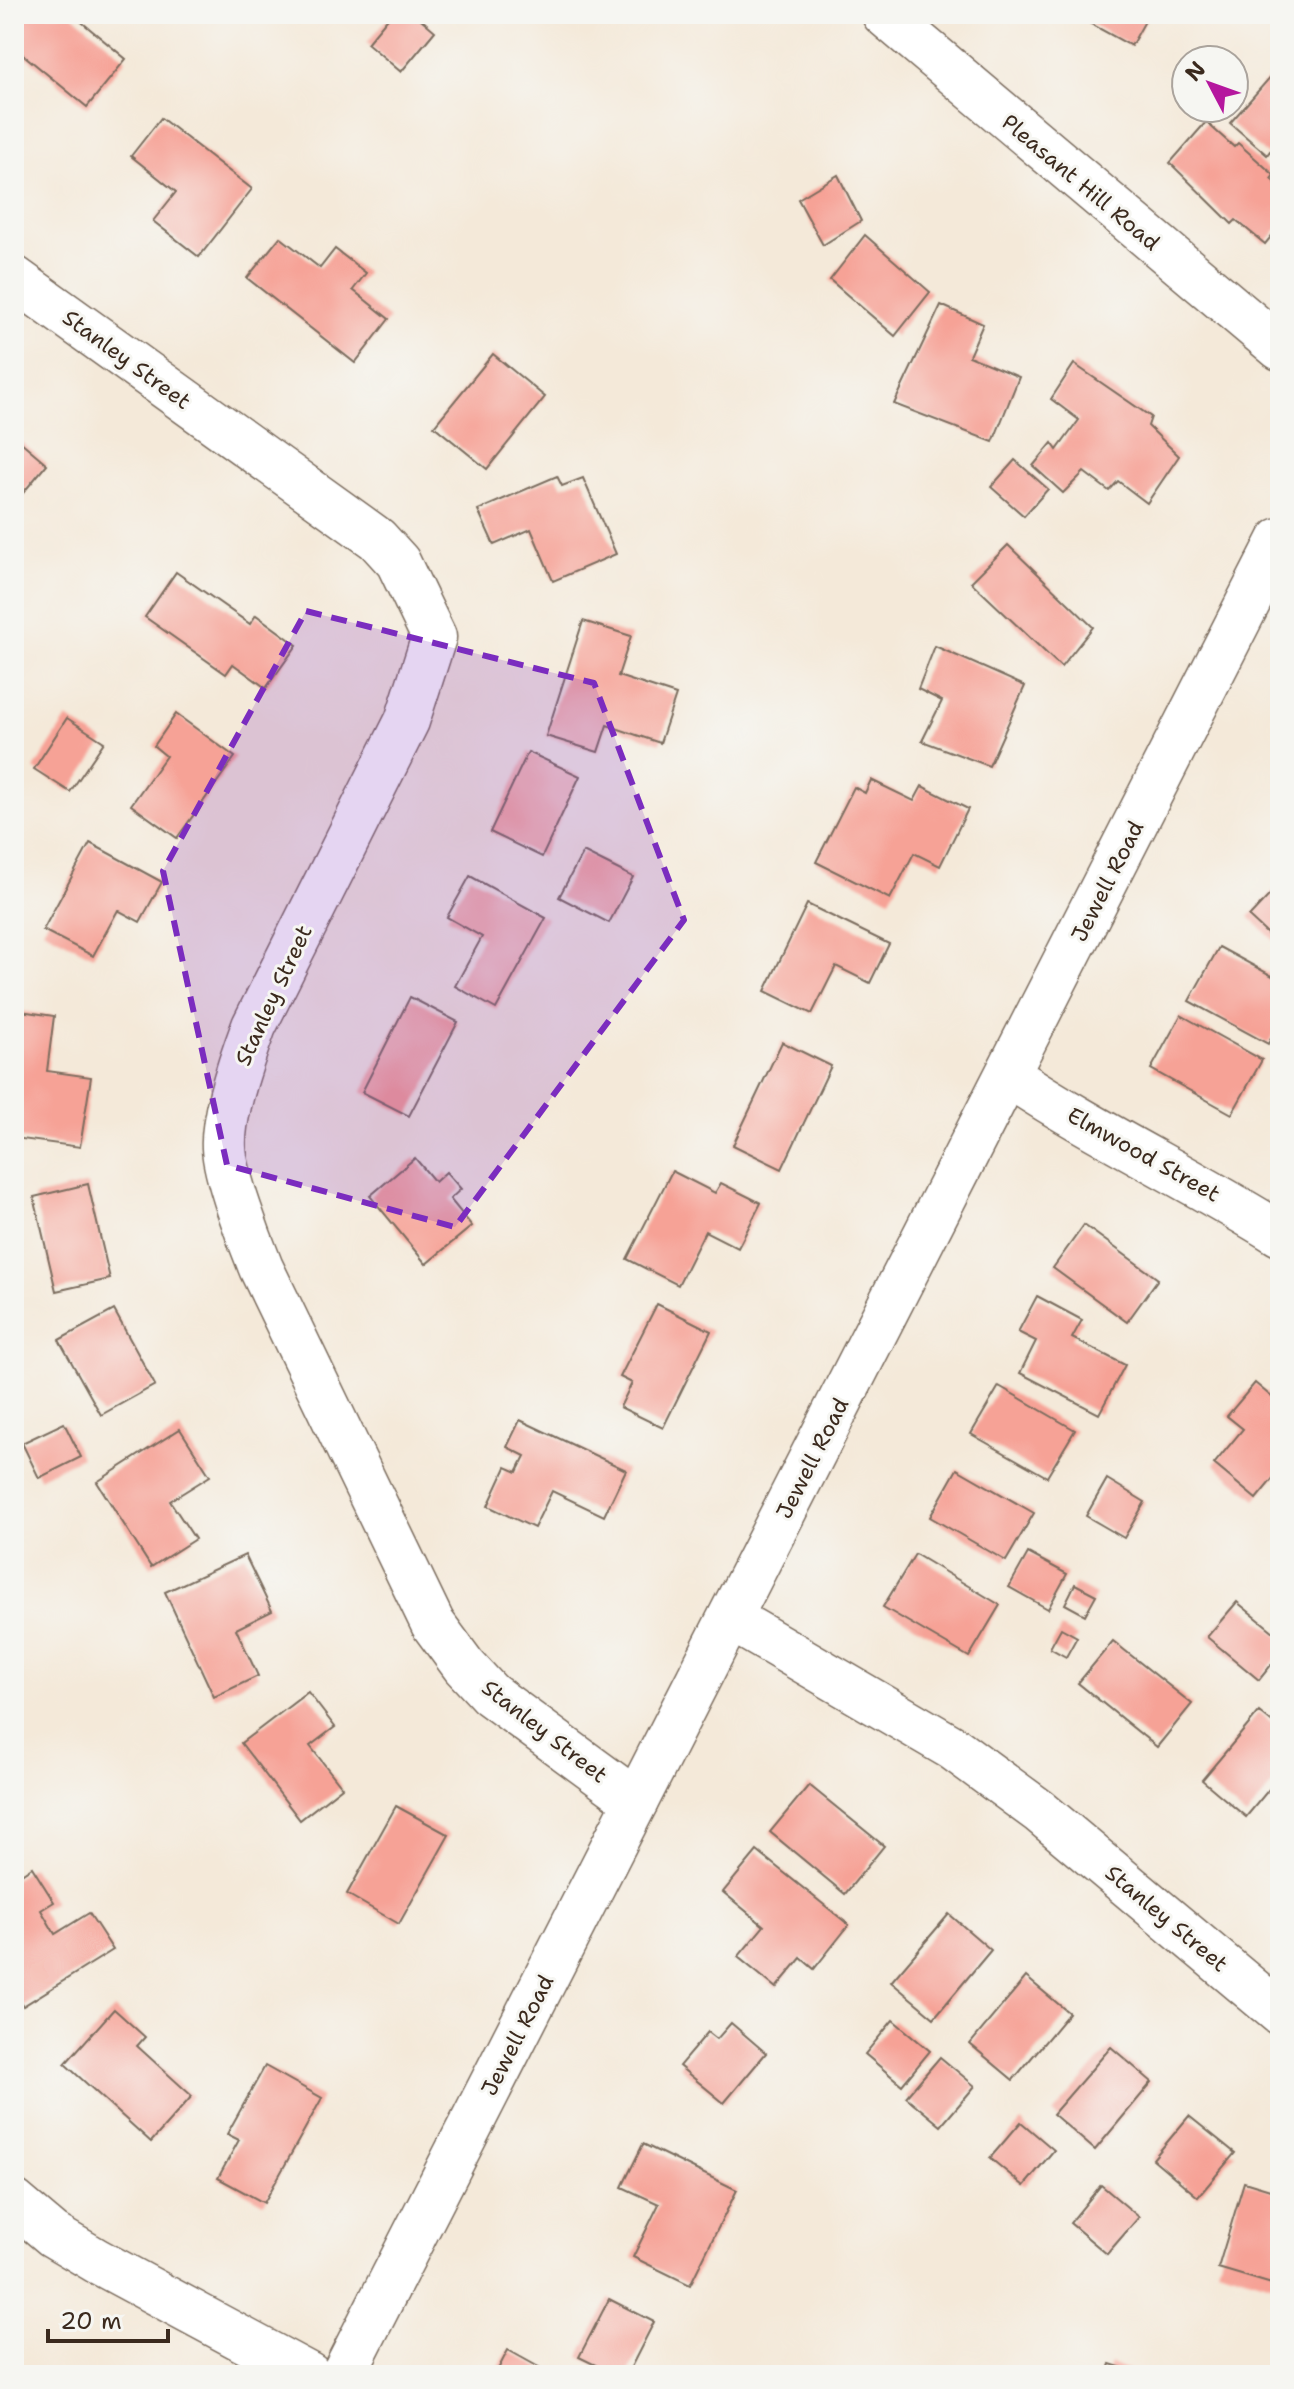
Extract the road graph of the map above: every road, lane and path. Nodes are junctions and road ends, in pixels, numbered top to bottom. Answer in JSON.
{"nodes":[{"id":1,"x":884,"y":14,"type":"edge"},
{"id":2,"x":14,"y":278,"type":"edge"},
{"id":3,"x":1280,"y":348,"type":"edge"},
{"id":4,"x":1280,"y":540,"type":"edge"},
{"id":5,"x":1008,"y":1075,"type":"junction"},
{"id":6,"x":1280,"y":1234,"type":"edge"},
{"id":7,"x":730,"y":1618,"type":"junction"},
{"id":8,"x":636,"y":1801,"type":"junction"},
{"id":9,"x":1280,"y":2013,"type":"edge"},
{"id":10,"x":14,"y":2202,"type":"edge"},
{"id":11,"x":309,"y":2375,"type":"edge"},
{"id":12,"x":343,"y":2375,"type":"edge"}],
"edges":[{"from":1,"to":3,"type":"street","name":"Pleasant Hill Road"},
{"from":2,"to":8,"type":"street","name":"Stanley Street"},
{"from":4,"to":5,"type":"street","name":"Jewell Road"},
{"from":5,"to":6,"type":"street","name":"Elmwood Street"},
{"from":5,"to":7,"type":"street","name":"Jewell Road"},
{"from":7,"to":8,"type":"street","name":"Jewell Road"},
{"from":7,"to":9,"type":"street","name":"Stanley Street"},
{"from":8,"to":12,"type":"street","name":"Jewell Road"},
{"from":10,"to":11,"type":"street"}]}
